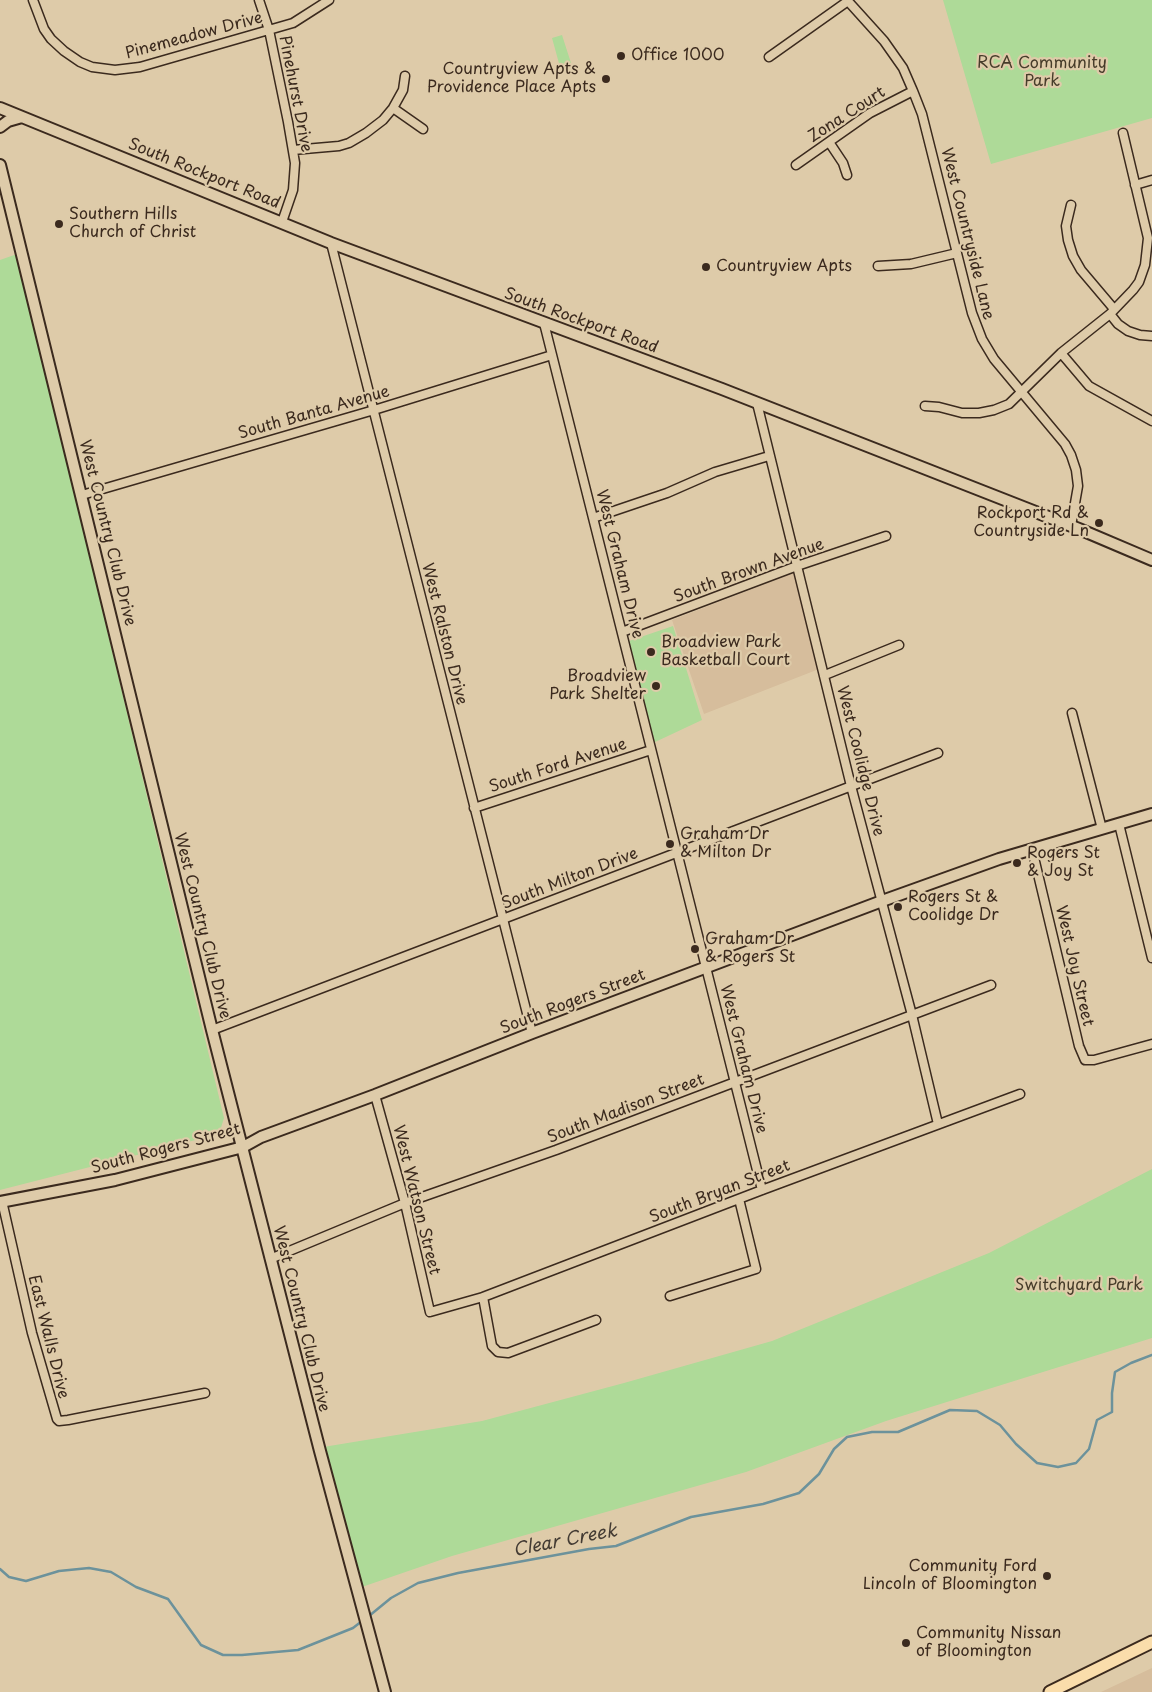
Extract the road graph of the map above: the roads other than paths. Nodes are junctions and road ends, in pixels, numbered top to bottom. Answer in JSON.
{"nodes":[{"id":1,"x":33,"y":0,"type":"edge"},
{"id":2,"x":259,"y":0,"type":"edge"},
{"id":3,"x":328,"y":0,"type":"edge"},
{"id":4,"x":848,"y":1,"type":"edge"},
{"id":5,"x":269,"y":30,"type":"junction"},
{"id":6,"x":770,"y":57,"type":"dead end"},
{"id":7,"x":405,"y":76,"type":"dead end"},
{"id":8,"x":913,"y":91,"type":"junction"},
{"id":9,"x":0,"y":108,"type":"edge"},
{"id":10,"x":394,"y":108,"type":"junction"},
{"id":11,"x":22,"y":117,"type":"junction"},
{"id":12,"x":0,"y":127,"type":"edge"},
{"id":13,"x":423,"y":129,"type":"dead end"},
{"id":14,"x":1123,"y":133,"type":"dead end"},
{"id":15,"x":829,"y":142,"type":"junction"},
{"id":16,"x":293,"y":150,"type":"junction"},
{"id":17,"x":0,"y":165,"type":"edge"},
{"id":18,"x":796,"y":165,"type":"dead end"},
{"id":19,"x":847,"y":175,"type":"dead end"},
{"id":20,"x":1152,"y":180,"type":"edge"},
{"id":21,"x":1135,"y":185,"type":"junction"},
{"id":22,"x":1071,"y":205,"type":"dead end"},
{"id":23,"x":282,"y":222,"type":"junction"},
{"id":24,"x":331,"y":243,"type":"junction"},
{"id":25,"x":958,"y":253,"type":"junction"},
{"id":26,"x":878,"y":266,"type":"dead end"},
{"id":27,"x":1112,"y":311,"type":"junction"},
{"id":28,"x":544,"y":323,"type":"junction"},
{"id":29,"x":1152,"y":336,"type":"edge"},
{"id":30,"x":1060,"y":353,"type":"junction"},
{"id":31,"x":552,"y":355,"type":"junction"},
{"id":32,"x":1021,"y":391,"type":"junction"},
{"id":33,"x":757,"y":404,"type":"junction"},
{"id":34,"x":925,"y":406,"type":"dead end"},
{"id":35,"x":374,"y":410,"type":"junction"},
{"id":36,"x":1152,"y":421,"type":"edge"},
{"id":37,"x":769,"y":456,"type":"junction"},
{"id":38,"x":82,"y":495,"type":"junction"},
{"id":39,"x":593,"y":518,"type":"junction"},
{"id":40,"x":1071,"y":526,"type":"junction"},
{"id":41,"x":886,"y":536,"type":"dead end"},
{"id":42,"x":1152,"y":560,"type":"edge"},
{"id":43,"x":797,"y":566,"type":"junction"},
{"id":44,"x":622,"y":632,"type":"junction"},
{"id":45,"x":899,"y":645,"type":"dead end"},
{"id":46,"x":825,"y":675,"type":"junction"},
{"id":47,"x":1072,"y":713,"type":"dead end"},
{"id":48,"x":651,"y":750,"type":"junction"},
{"id":49,"x":938,"y":753,"type":"dead end"},
{"id":50,"x":851,"y":786,"type":"junction"},
{"id":51,"x":474,"y":808,"type":"junction"},
{"id":52,"x":1152,"y":814,"type":"edge"},
{"id":53,"x":1119,"y":824,"type":"junction"},
{"id":54,"x":1102,"y":829,"type":"junction"},
{"id":55,"x":1032,"y":849,"type":"junction"},
{"id":56,"x":676,"y":853,"type":"junction"},
{"id":57,"x":882,"y":901,"type":"junction"},
{"id":58,"x":502,"y":920,"type":"junction"},
{"id":59,"x":1152,"y":958,"type":"edge"},
{"id":60,"x":705,"y":968,"type":"junction"},
{"id":61,"x":991,"y":985,"type":"dead end"},
{"id":62,"x":912,"y":1015,"type":"junction"},
{"id":63,"x":212,"y":1030,"type":"junction"},
{"id":64,"x":532,"y":1033,"type":"junction"},
{"id":65,"x":1152,"y":1044,"type":"edge"},
{"id":66,"x":734,"y":1082,"type":"junction"},
{"id":67,"x":1020,"y":1094,"type":"dead end"},
{"id":68,"x":374,"y":1095,"type":"junction"},
{"id":69,"x":938,"y":1124,"type":"junction"},
{"id":70,"x":243,"y":1147,"type":"junction"},
{"id":71,"x":762,"y":1190,"type":"junction"},
{"id":72,"x":739,"y":1199,"type":"junction"},
{"id":73,"x":1,"y":1202,"type":"edge"},
{"id":74,"x":405,"y":1203,"type":"junction"},
{"id":75,"x":270,"y":1259,"type":"junction"},
{"id":76,"x":670,"y":1296,"type":"dead end"},
{"id":77,"x":483,"y":1297,"type":"junction"},
{"id":78,"x":430,"y":1312,"type":"joint"},
{"id":79,"x":596,"y":1320,"type":"dead end"},
{"id":80,"x":205,"y":1392,"type":"dead end"},
{"id":81,"x":1152,"y":1642,"type":"edge"},
{"id":82,"x":385,"y":1692,"type":"edge"},
{"id":83,"x":1050,"y":1692,"type":"edge"}],
"edges":[{"from":1,"to":5,"type":"street","name":"Pinemeadow Drive"},
{"from":2,"to":5,"type":"street","name":"Pinehurst Drive"},
{"from":3,"to":5,"type":"street","name":"Pinemeadow Drive"},
{"from":4,"to":6,"type":"street"},
{"from":4,"to":8,"type":"street","name":"West Countryside Lane"},
{"from":5,"to":16,"type":"street","name":"Pinehurst Drive"},
{"from":7,"to":10,"type":"street"},
{"from":8,"to":15,"type":"street","name":"Zona Court"},
{"from":8,"to":25,"type":"street","name":"West Countryside Lane"},
{"from":9,"to":11,"type":"street","name":"South Rockport Road"},
{"from":10,"to":13,"type":"street"},
{"from":10,"to":16,"type":"street"},
{"from":11,"to":12,"type":"street"},
{"from":11,"to":23,"type":"street","name":"South Rockport Road"},
{"from":14,"to":21,"type":"street"},
{"from":15,"to":18,"type":"street","name":"Zona Court"},
{"from":15,"to":19,"type":"street"},
{"from":16,"to":23,"type":"street","name":"Pinehurst Drive"},
{"from":17,"to":38,"type":"street","name":"West Country Club Drive"},
{"from":20,"to":21,"type":"street"},
{"from":21,"to":27,"type":"street"},
{"from":22,"to":27,"type":"street"},
{"from":23,"to":24,"type":"street","name":"South Rockport Road"},
{"from":24,"to":28,"type":"street","name":"South Rockport Road"},
{"from":24,"to":35,"type":"street","name":"West Ralston Drive"},
{"from":25,"to":26,"type":"street"},
{"from":25,"to":32,"type":"street","name":"West Countryside Lane"},
{"from":27,"to":29,"type":"street"},
{"from":27,"to":30,"type":"street"},
{"from":28,"to":31,"type":"street","name":"West Graham Drive"},
{"from":28,"to":33,"type":"street","name":"South Rockport Road"},
{"from":30,"to":32,"type":"street"},
{"from":30,"to":36,"type":"street"},
{"from":31,"to":35,"type":"street","name":"South Banta Avenue"},
{"from":31,"to":39,"type":"street","name":"West Graham Drive"},
{"from":32,"to":34,"type":"street"},
{"from":32,"to":40,"type":"street","name":"West Countryside Lane"},
{"from":33,"to":37,"type":"street","name":"West Coolidge Drive"},
{"from":33,"to":40,"type":"street","name":"South Rockport Road"},
{"from":35,"to":38,"type":"street","name":"South Banta Avenue"},
{"from":35,"to":51,"type":"street","name":"West Ralston Drive"},
{"from":37,"to":39,"type":"street"},
{"from":37,"to":43,"type":"street","name":"West Coolidge Drive"},
{"from":38,"to":63,"type":"street","name":"West Country Club Drive"},
{"from":39,"to":44,"type":"street","name":"West Graham Drive"},
{"from":40,"to":42,"type":"street","name":"South Rockport Road"},
{"from":41,"to":43,"type":"street","name":"South Brown Avenue"},
{"from":43,"to":44,"type":"street","name":"South Brown Avenue"},
{"from":43,"to":46,"type":"street","name":"West Coolidge Drive"},
{"from":44,"to":48,"type":"street","name":"West Graham Drive"},
{"from":45,"to":46,"type":"street"},
{"from":46,"to":50,"type":"street","name":"West Coolidge Drive"},
{"from":47,"to":54,"type":"street"},
{"from":48,"to":51,"type":"street","name":"South Ford Avenue"},
{"from":48,"to":56,"type":"street","name":"West Graham Drive"},
{"from":49,"to":50,"type":"street","name":"South Milton Drive"},
{"from":50,"to":56,"type":"street","name":"South Milton Drive"},
{"from":50,"to":57,"type":"street","name":"West Coolidge Drive"},
{"from":51,"to":58,"type":"street","name":"West Ralston Drive"},
{"from":52,"to":53,"type":"street","name":"South Rogers Street"},
{"from":53,"to":54,"type":"street","name":"South Rogers Street"},
{"from":53,"to":59,"type":"street"},
{"from":54,"to":55,"type":"street","name":"South Rogers Street"},
{"from":55,"to":57,"type":"street","name":"South Rogers Street"},
{"from":55,"to":65,"type":"street","name":"West Joy Street"},
{"from":56,"to":58,"type":"street","name":"South Milton Drive"},
{"from":56,"to":60,"type":"street","name":"West Graham Drive"},
{"from":57,"to":60,"type":"street","name":"South Rogers Street"},
{"from":57,"to":62,"type":"street","name":"West Coolidge Drive"},
{"from":58,"to":63,"type":"street","name":"South Milton Drive"},
{"from":58,"to":64,"type":"street","name":"West Ralston Drive"},
{"from":60,"to":64,"type":"street","name":"South Rogers Street"},
{"from":60,"to":66,"type":"street","name":"West Graham Drive"},
{"from":61,"to":62,"type":"street","name":"South Madison Street"},
{"from":62,"to":66,"type":"street","name":"South Madison Street"},
{"from":62,"to":69,"type":"street","name":"West Coolidge Drive"},
{"from":63,"to":70,"type":"street","name":"West Country Club Drive"},
{"from":64,"to":68,"type":"street","name":"South Rogers Street"},
{"from":66,"to":71,"type":"street","name":"West Graham Drive"},
{"from":66,"to":74,"type":"street","name":"South Madison Street"},
{"from":67,"to":69,"type":"street","name":"South Bryan Street"},
{"from":68,"to":70,"type":"street","name":"South Rogers Street"},
{"from":68,"to":74,"type":"street","name":"West Watson Street"},
{"from":69,"to":71,"type":"street","name":"South Bryan Street"},
{"from":70,"to":73,"type":"street","name":"South Rogers Street"},
{"from":70,"to":75,"type":"street","name":"West Country Club Drive"},
{"from":71,"to":72,"type":"street","name":"South Bryan Street"},
{"from":72,"to":76,"type":"street"},
{"from":72,"to":77,"type":"street","name":"South Bryan Street"},
{"from":73,"to":80,"type":"street","name":"East Walls Drive"},
{"from":74,"to":75,"type":"street","name":"South Madison Street"},
{"from":74,"to":78,"type":"street","name":"West Watson Street"},
{"from":75,"to":82,"type":"street","name":"West Country Club Drive"},
{"from":77,"to":78,"type":"street","name":"South Bryan Street"},
{"from":77,"to":79,"type":"street"},
{"from":81,"to":83,"type":"main road"}]}
